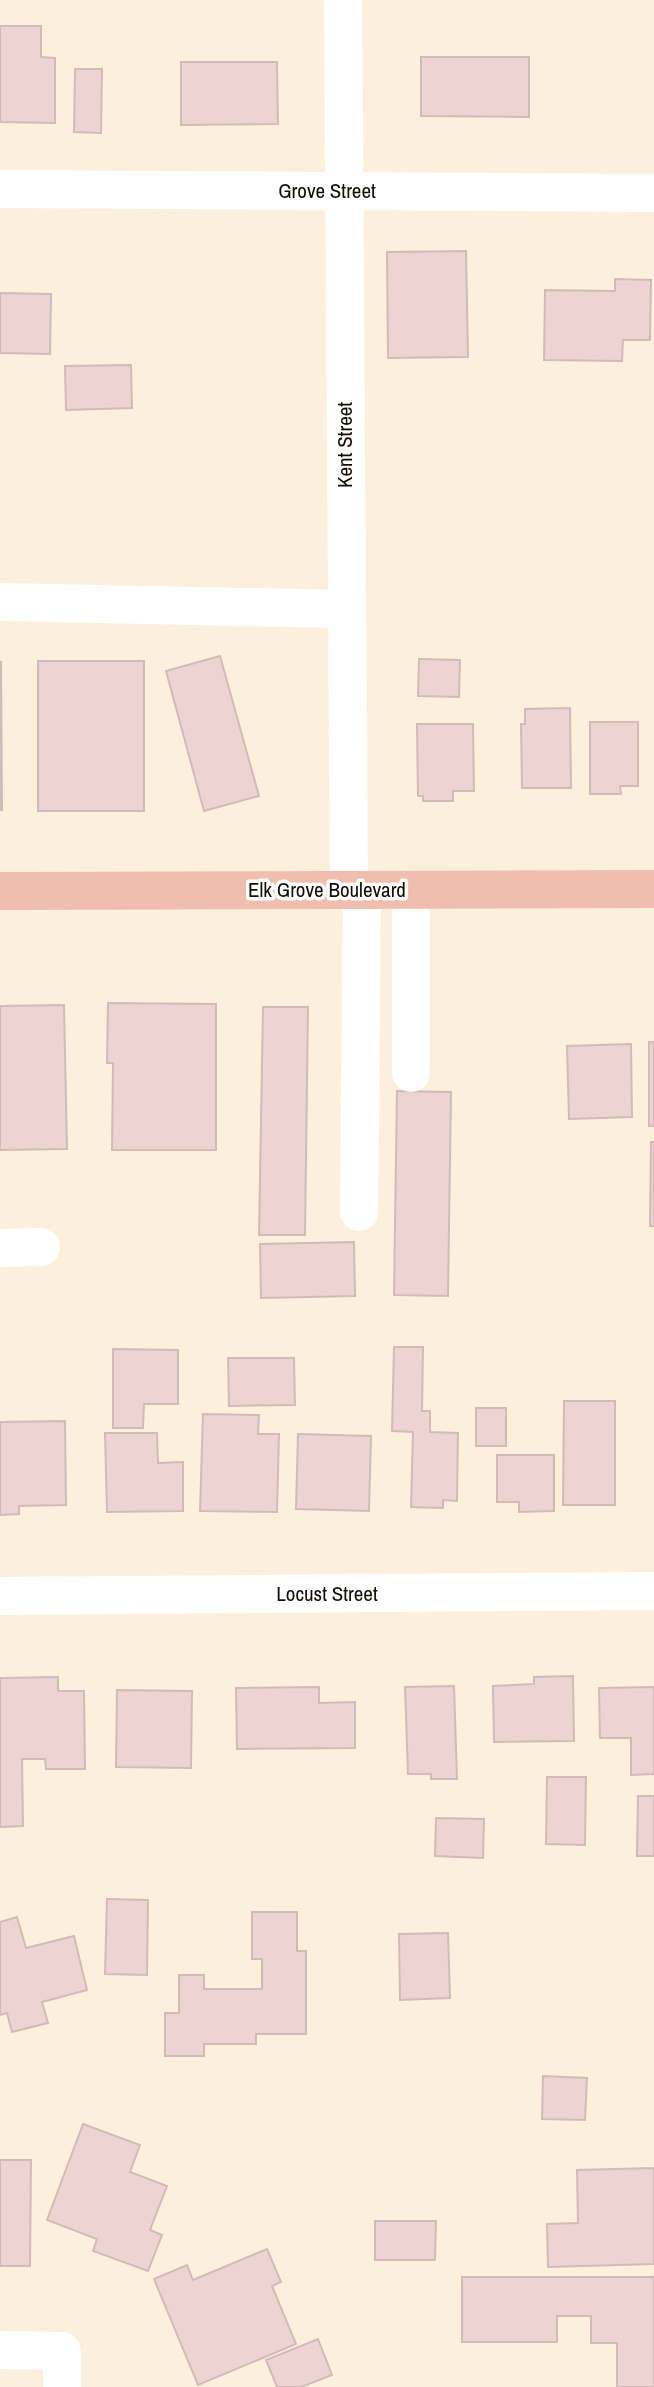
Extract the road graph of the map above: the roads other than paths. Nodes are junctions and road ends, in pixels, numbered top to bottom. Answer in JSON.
{"nodes":[{"id":1,"x":343,"y":0,"type":"edge"},
{"id":2,"x":0,"y":189,"type":"edge"},
{"id":3,"x":344,"y":191,"type":"junction"},
{"id":4,"x":654,"y":193,"type":"edge"},
{"id":5,"x":2,"y":602,"type":"dead end"},
{"id":6,"x":346,"y":609,"type":"junction"},
{"id":7,"x":654,"y":889,"type":"edge"},
{"id":8,"x":355,"y":890,"type":"junction"},
{"id":9,"x":411,"y":890,"type":"junction"},
{"id":10,"x":0,"y":891,"type":"edge"},
{"id":11,"x":411,"y":1073,"type":"dead end"},
{"id":12,"x":359,"y":1212,"type":"dead end"},
{"id":13,"x":41,"y":1247,"type":"dead end"},
{"id":14,"x":0,"y":1248,"type":"edge"},
{"id":15,"x":654,"y":1591,"type":"edge"},
{"id":16,"x":5,"y":1603,"type":"edge"},
{"id":17,"x":0,"y":2350,"type":"edge"},
{"id":18,"x":62,"y":2387,"type":"edge"}],
"edges":[{"from":1,"to":3,"type":"street","name":"Kent Street"},
{"from":2,"to":3,"type":"street","name":"Grove Street"},
{"from":3,"to":4,"type":"street","name":"Grove Street"},
{"from":3,"to":6,"type":"street","name":"Kent Street"},
{"from":5,"to":6,"type":"street"},
{"from":6,"to":8,"type":"street","name":"Kent Street"},
{"from":7,"to":9,"type":"main road","name":"Elk Grove Boulevard"},
{"from":8,"to":9,"type":"main road","name":"Elk Grove Boulevard"},
{"from":8,"to":10,"type":"main road","name":"Elk Grove Boulevard"},
{"from":8,"to":12,"type":"street","name":"Kent Street"},
{"from":9,"to":11,"type":"street"},
{"from":13,"to":14,"type":"street"},
{"from":15,"to":16,"type":"street","name":"Locust Street"},
{"from":17,"to":18,"type":"street"}]}
